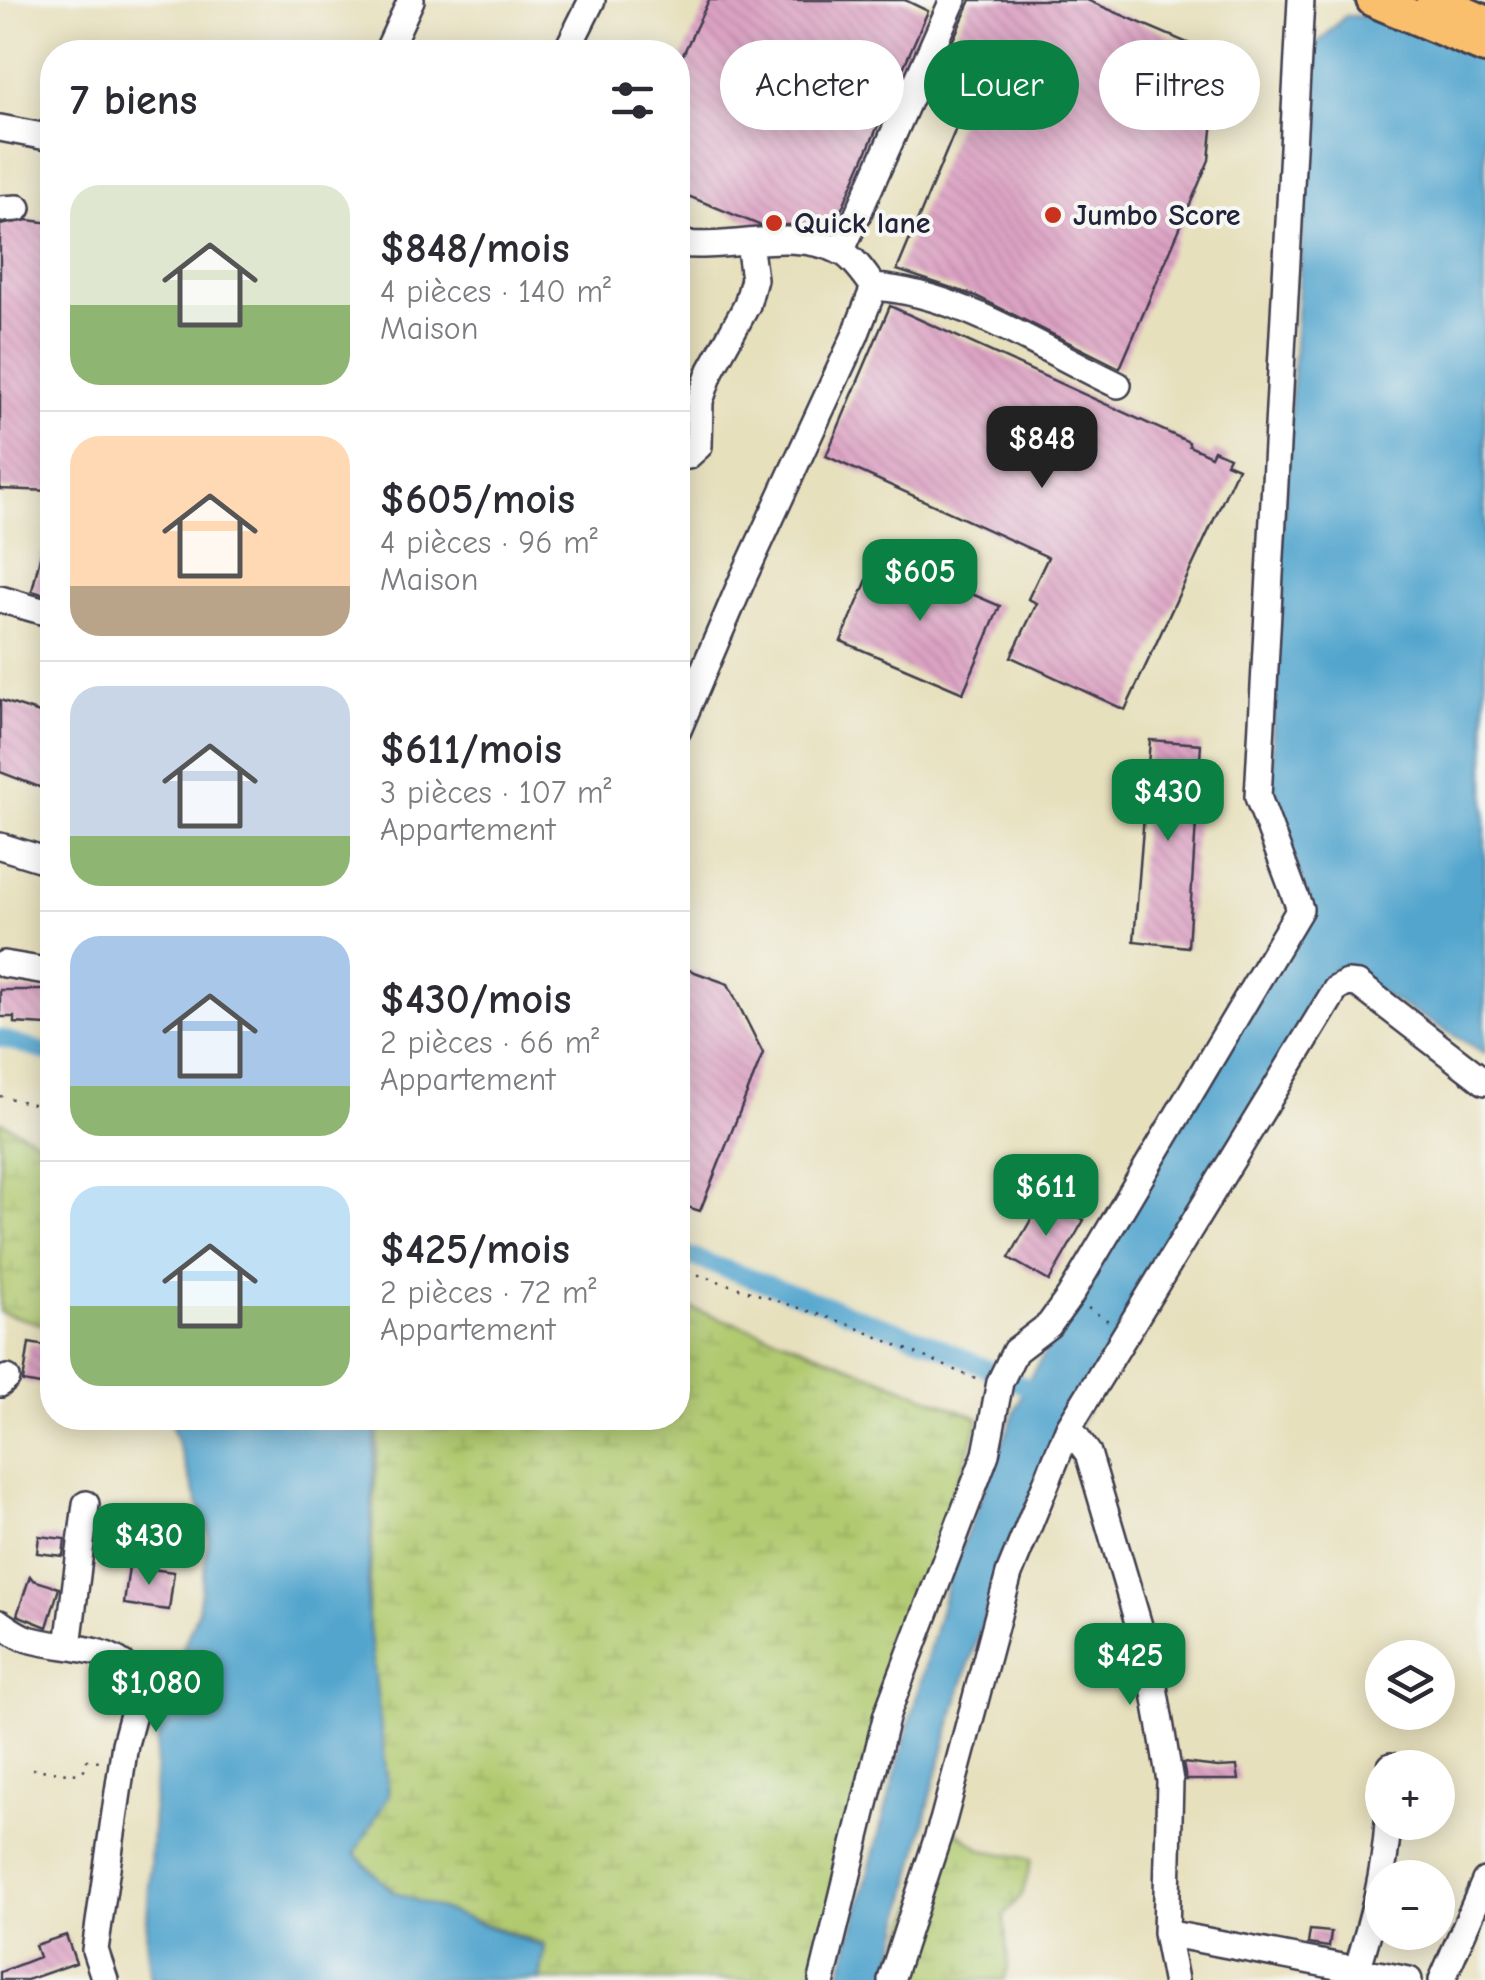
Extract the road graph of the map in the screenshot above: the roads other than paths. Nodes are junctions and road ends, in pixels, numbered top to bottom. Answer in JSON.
{"nodes":[{"id":1,"x":411,"y":0,"type":"edge"},
{"id":2,"x":592,"y":0,"type":"edge"},
{"id":3,"x":954,"y":0,"type":"edge"},
{"id":4,"x":1301,"y":0,"type":"edge"},
{"id":5,"x":1372,"y":0,"type":"edge"},
{"id":6,"x":1433,"y":0,"type":"edge"},
{"id":7,"x":1475,"y":31,"type":"edge"},
{"id":8,"x":393,"y":40,"type":"edge"},
{"id":9,"x":572,"y":40,"type":"edge"},
{"id":10,"x":4,"y":130,"type":"edge"},
{"id":11,"x":40,"y":136,"type":"edge"},
{"id":12,"x":748,"y":242,"type":"junction"},
{"id":13,"x":690,"y":250,"type":"edge"},
{"id":14,"x":841,"y":252,"type":"junction"},
{"id":15,"x":874,"y":287,"type":"junction"},
{"id":16,"x":1118,"y":385,"type":"dead end"},
{"id":17,"x":690,"y":454,"type":"edge"},
{"id":18,"x":0,"y":599,"type":"edge"},
{"id":19,"x":40,"y":611,"type":"edge"},
{"id":20,"x":690,"y":702,"type":"edge"},
{"id":21,"x":0,"y":846,"type":"edge"},
{"id":22,"x":40,"y":858,"type":"edge"},
{"id":23,"x":4,"y":964,"type":"dead end"},
{"id":24,"x":40,"y":970,"type":"edge"},
{"id":25,"x":1485,"y":1082,"type":"edge"},
{"id":26,"x":1069,"y":1427,"type":"junction"},
{"id":27,"x":86,"y":1504,"type":"dead end"},
{"id":28,"x":0,"y":1623,"type":"edge"},
{"id":29,"x":68,"y":1646,"type":"junction"},
{"id":30,"x":1387,"y":1840,"type":"edge"},
{"id":31,"x":1485,"y":1880,"type":"edge"},
{"id":32,"x":1166,"y":1933,"type":"junction"},
{"id":33,"x":1357,"y":1970,"type":"junction"},
{"id":34,"x":104,"y":1980,"type":"edge"},
{"id":35,"x":822,"y":1980,"type":"edge"},
{"id":36,"x":891,"y":1980,"type":"edge"},
{"id":37,"x":1176,"y":1980,"type":"edge"},
{"id":38,"x":1409,"y":1980,"type":"edge"},
{"id":39,"x":1442,"y":1980,"type":"edge"}],
"edges":[{"from":1,"to":8,"type":"street"},
{"from":2,"to":9,"type":"street"},
{"from":3,"to":14,"type":"street"},
{"from":4,"to":35,"type":"street"},
{"from":5,"to":7,"type":"main road"},
{"from":6,"to":7,"type":"main road"},
{"from":10,"to":11,"type":"street"},
{"from":12,"to":13,"type":"street"},
{"from":12,"to":14,"type":"street"},
{"from":12,"to":17,"type":"street"},
{"from":14,"to":15,"type":"street"},
{"from":15,"to":16,"type":"street"},
{"from":15,"to":20,"type":"street"},
{"from":18,"to":19,"type":"street"},
{"from":21,"to":22,"type":"street"},
{"from":23,"to":24,"type":"street"},
{"from":25,"to":26,"type":"street"},
{"from":26,"to":32,"type":"street"},
{"from":26,"to":36,"type":"street"},
{"from":27,"to":29,"type":"street"},
{"from":28,"to":29,"type":"street"},
{"from":29,"to":34,"type":"street"},
{"from":30,"to":33,"type":"street"},
{"from":31,"to":39,"type":"street"},
{"from":32,"to":33,"type":"street"},
{"from":32,"to":37,"type":"street"},
{"from":33,"to":38,"type":"street"}]}
